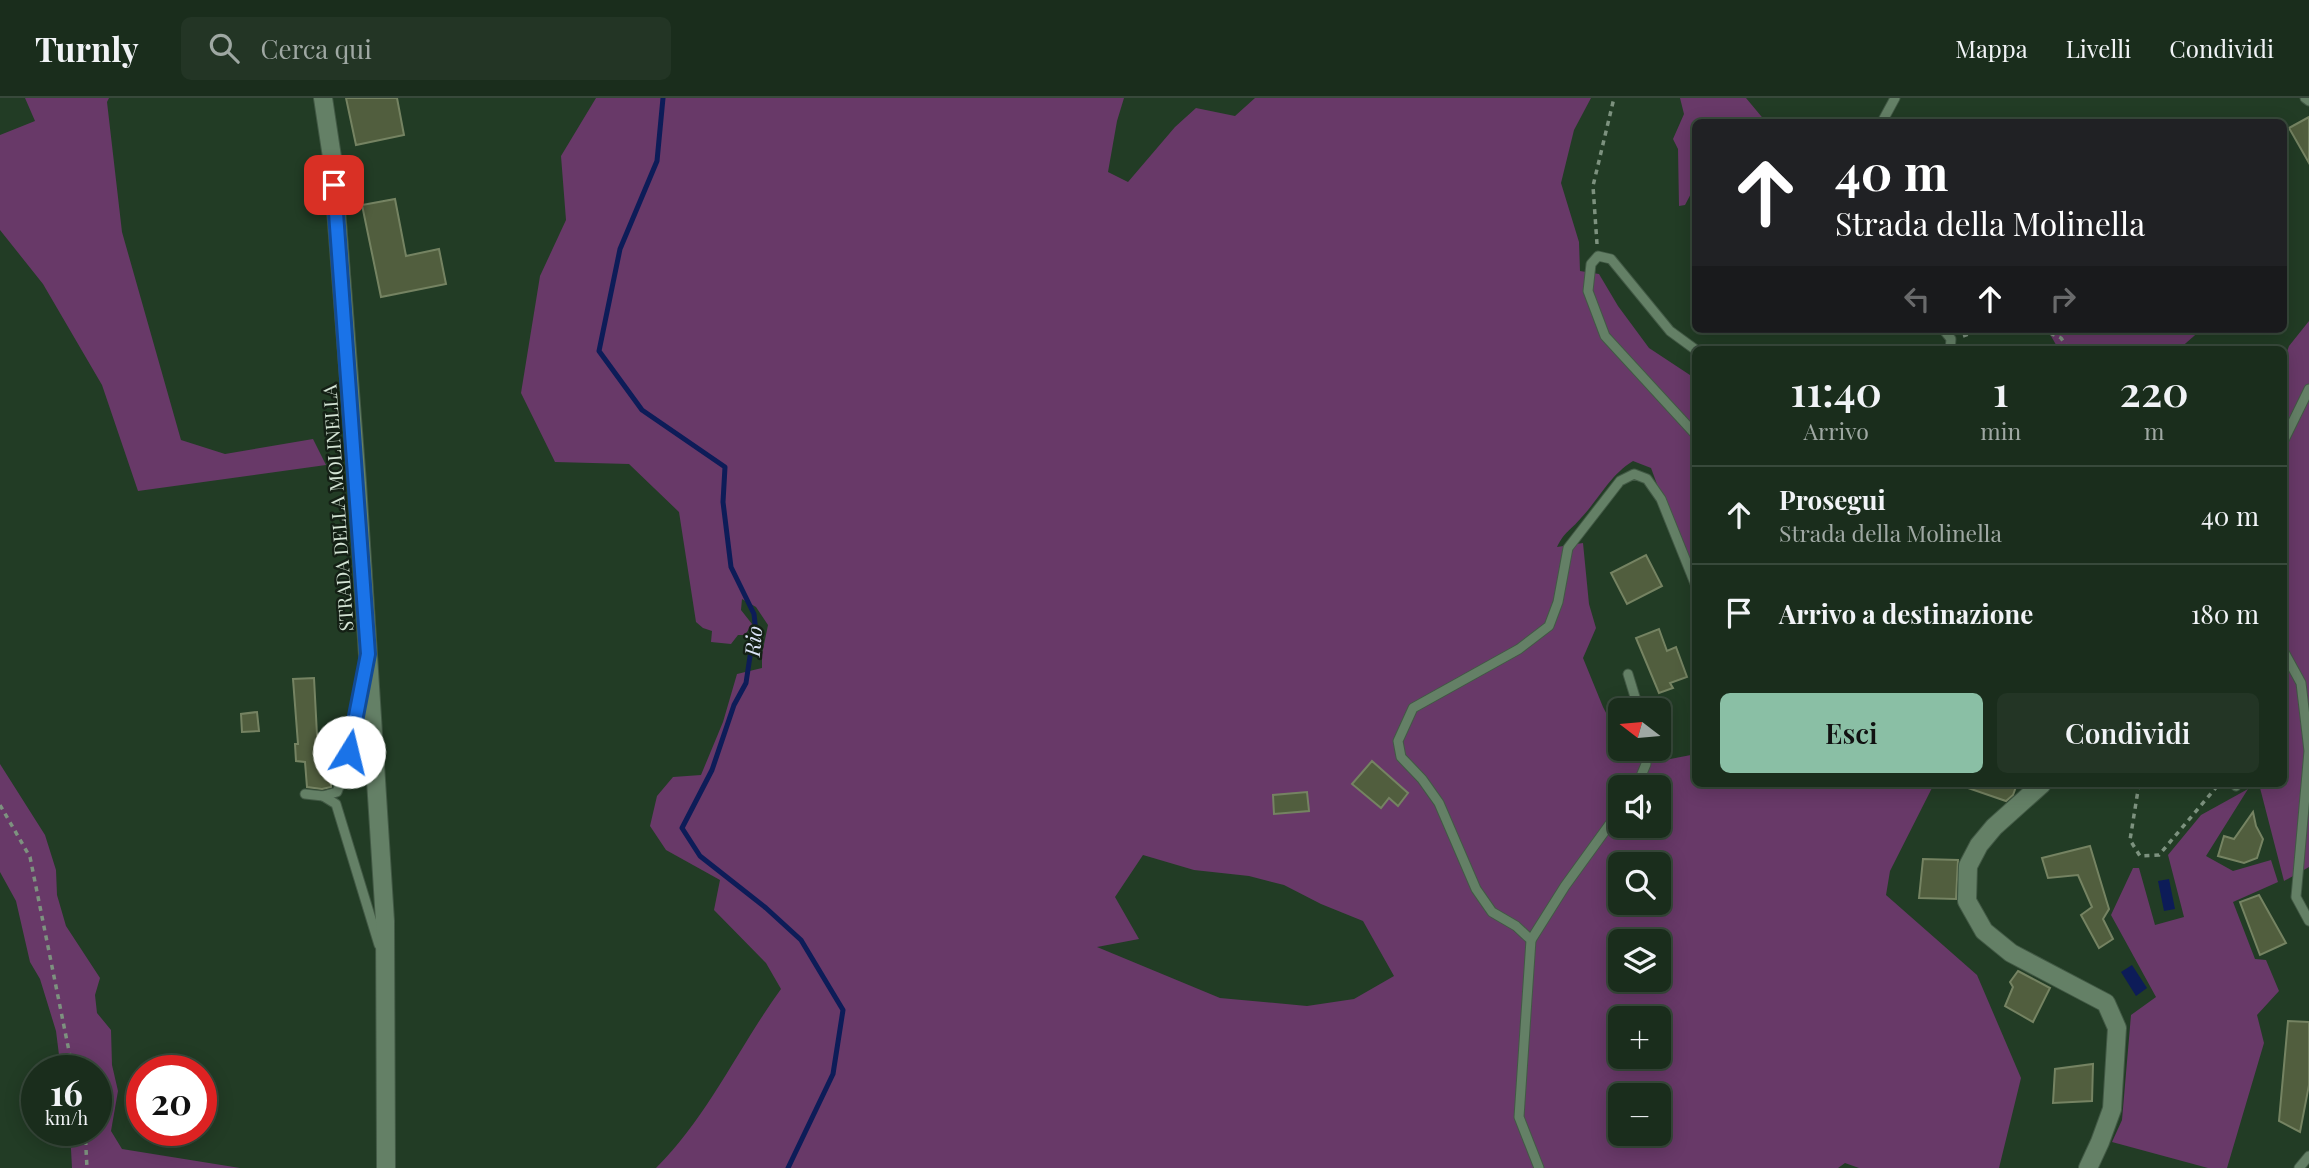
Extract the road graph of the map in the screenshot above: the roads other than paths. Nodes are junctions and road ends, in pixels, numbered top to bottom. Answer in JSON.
{"nodes":[{"id":1,"x":323,"y":98,"type":"edge"},
{"id":2,"x":1895,"y":98,"type":"edge"},
{"id":3,"x":1884,"y":119,"type":"edge"},
{"id":4,"x":1692,"y":347,"type":"edge"},
{"id":5,"x":2309,"y":389,"type":"edge"},
{"id":6,"x":1692,"y":431,"type":"edge"},
{"id":7,"x":2287,"y":434,"type":"edge"},
{"id":8,"x":1692,"y":576,"type":"edge"},
{"id":9,"x":368,"y":654,"type":"junction"},
{"id":10,"x":2287,"y":657,"type":"edge"},
{"id":11,"x":1628,"y":674,"type":"dead end"},
{"id":12,"x":1635,"y":698,"type":"edge"},
{"id":13,"x":2039,"y":787,"type":"edge"},
{"id":14,"x":305,"y":794,"type":"dead end"},
{"id":15,"x":323,"y":796,"type":"junction"},
{"id":16,"x":1608,"y":827,"type":"edge"},
{"id":17,"x":2309,"y":922,"type":"edge"},
{"id":18,"x":1531,"y":940,"type":"junction"},
{"id":19,"x":385,"y":964,"type":"junction"},
{"id":20,"x":2309,"y":1157,"type":"edge"},
{"id":21,"x":386,"y":1168,"type":"edge"},
{"id":22,"x":1539,"y":1168,"type":"edge"},
{"id":23,"x":2088,"y":1168,"type":"edge"},
{"id":24,"x":2299,"y":1168,"type":"edge"}],
"edges":[{"from":1,"to":9,"type":"main road","name":"STRADA DELLA MOLINELLA"},
{"from":2,"to":3,"type":"lane"},
{"from":4,"to":6,"type":"lane"},
{"from":5,"to":7,"type":"lane"},
{"from":8,"to":18,"type":"lane"},
{"from":9,"to":15,"type":"lane"},
{"from":9,"to":19,"type":"main road","name":"STRADA DELLA MOLINELLA"},
{"from":10,"to":17,"type":"lane"},
{"from":11,"to":12,"type":"lane"},
{"from":13,"to":23,"type":"main road"},
{"from":14,"to":15,"type":"lane"},
{"from":15,"to":19,"type":"lane"},
{"from":16,"to":18,"type":"lane"},
{"from":18,"to":22,"type":"lane"},
{"from":19,"to":21,"type":"main road","name":"STRADA DELLA MOLINELLA"},
{"from":20,"to":24,"type":"lane"}]}
